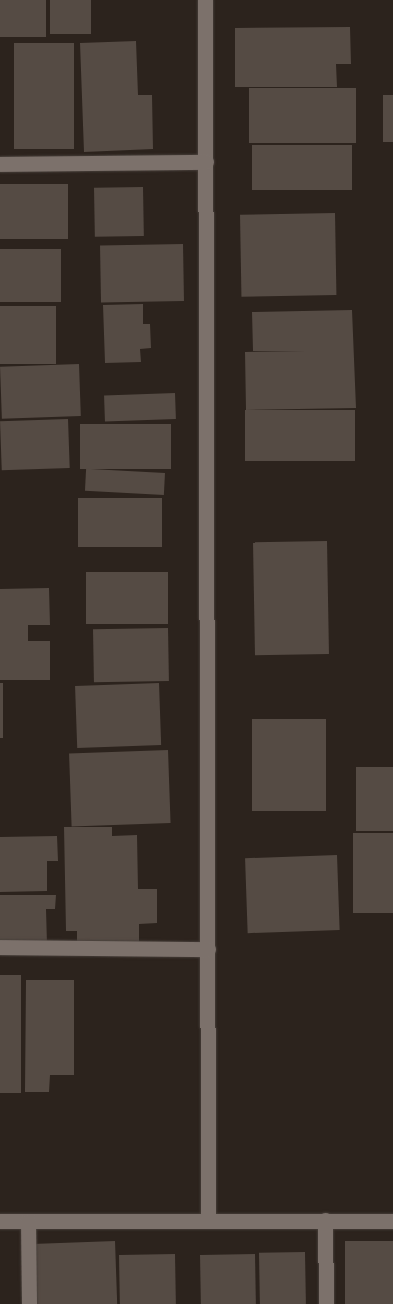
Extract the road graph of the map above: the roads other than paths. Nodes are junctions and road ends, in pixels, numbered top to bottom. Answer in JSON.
{"nodes":[{"id":1,"x":205,"y":0,"type":"edge"},
{"id":2,"x":206,"y":162,"type":"junction"},
{"id":3,"x":0,"y":164,"type":"edge"},
{"id":4,"x":0,"y":947,"type":"edge"},
{"id":5,"x":208,"y":949,"type":"junction"},
{"id":6,"x":208,"y":1220,"type":"junction"},
{"id":7,"x":325,"y":1220,"type":"junction"},
{"id":8,"x":0,"y":1221,"type":"edge"},
{"id":9,"x":28,"y":1221,"type":"junction"},
{"id":10,"x":393,"y":1221,"type":"edge"},
{"id":11,"x":30,"y":1304,"type":"edge"},
{"id":12,"x":326,"y":1304,"type":"edge"}],
"edges":[{"from":1,"to":2,"type":"street"},
{"from":2,"to":3,"type":"street"},
{"from":2,"to":5,"type":"street"},
{"from":4,"to":5,"type":"street"},
{"from":5,"to":6,"type":"street"},
{"from":6,"to":7,"type":"street"},
{"from":6,"to":9,"type":"street"},
{"from":7,"to":10,"type":"street"},
{"from":7,"to":12,"type":"street"},
{"from":8,"to":9,"type":"street"},
{"from":9,"to":11,"type":"street"}]}
